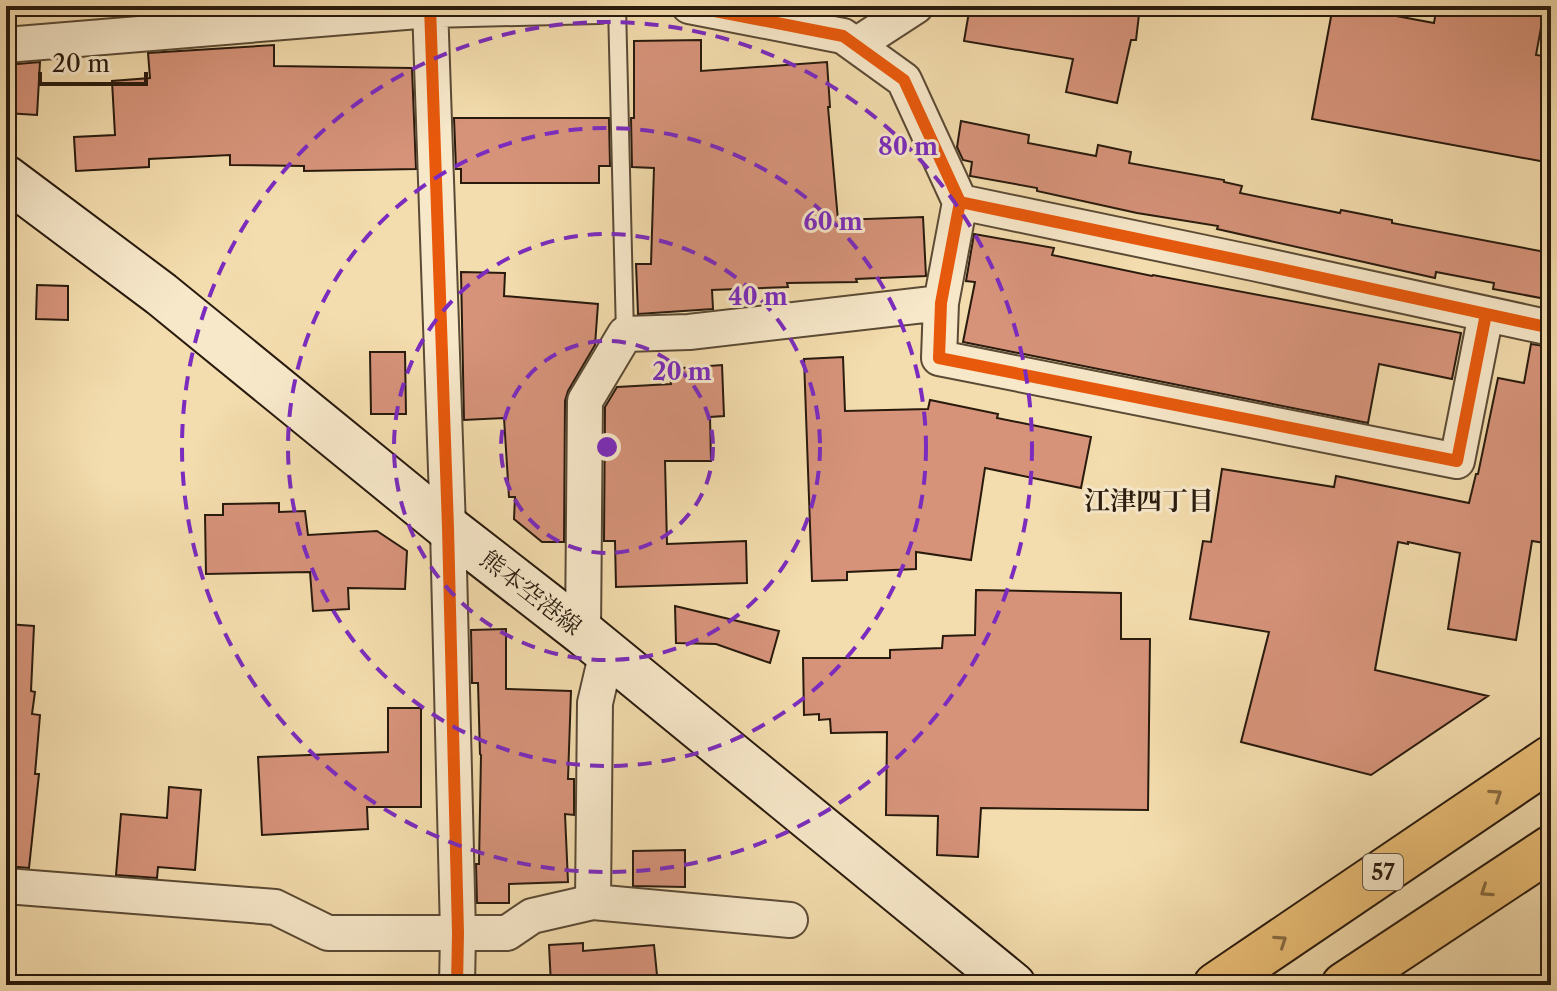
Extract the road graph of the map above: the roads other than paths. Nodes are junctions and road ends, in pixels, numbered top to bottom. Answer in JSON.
{"nodes":[{"id":1,"x":599,"y":6,"type":"edge"},
{"id":2,"x":617,"y":6,"type":"edge"},
{"id":3,"x":689,"y":6,"type":"edge"},
{"id":4,"x":916,"y":6,"type":"edge"},
{"id":5,"x":430,"y":8,"type":"edge"},
{"id":6,"x":6,"y":45,"type":"edge"},
{"id":7,"x":856,"y":45,"type":"junction"},
{"id":8,"x":6,"y":178,"type":"edge"},
{"id":9,"x":960,"y":202,"type":"junction"},
{"id":10,"x":941,"y":303,"type":"junction"},
{"id":11,"x":1486,"y":314,"type":"junction"},
{"id":12,"x":1551,"y":328,"type":"edge"},
{"id":13,"x":625,"y":334,"type":"junction"},
{"id":14,"x":448,"y":528,"type":"junction"},
{"id":15,"x":595,"y":642,"type":"junction"},
{"id":16,"x":1551,"y":758,"type":"edge"},
{"id":17,"x":1551,"y":848,"type":"edge"},
{"id":18,"x":6,"y":886,"type":"edge"},
{"id":19,"x":593,"y":902,"type":"junction"},
{"id":20,"x":790,"y":920,"type":"dead end"},
{"id":21,"x":458,"y":933,"type":"junction"},
{"id":22,"x":457,"y":985,"type":"edge"},
{"id":23,"x":1013,"y":985,"type":"edge"},
{"id":24,"x":1216,"y":985,"type":"edge"},
{"id":25,"x":1344,"y":985,"type":"edge"}],
"edges":[{"from":1,"to":5,"type":"street"},
{"from":2,"to":13,"type":"lane"},
{"from":3,"to":7,"type":"street"},
{"from":4,"to":7,"type":"street"},
{"from":5,"to":6,"type":"street"},
{"from":5,"to":14,"type":"street"},
{"from":7,"to":9,"type":"street"},
{"from":8,"to":14,"type":"main road","name":"熊本空港線"},
{"from":9,"to":10,"type":"street"},
{"from":9,"to":11,"type":"street"},
{"from":10,"to":11,"type":"street"},
{"from":10,"to":13,"type":"street"},
{"from":11,"to":12,"type":"street"},
{"from":13,"to":15,"type":"street"},
{"from":14,"to":15,"type":"main road","name":"熊本空港線"},
{"from":14,"to":21,"type":"street"},
{"from":15,"to":19,"type":"street"},
{"from":15,"to":23,"type":"main road","name":"熊本空港線"},
{"from":24,"to":16,"type":"highway","number":"57","one_way":true},
{"from":17,"to":25,"type":"highway","one_way":true},
{"from":18,"to":21,"type":"street"},
{"from":19,"to":20,"type":"street"},
{"from":19,"to":21,"type":"street"},
{"from":21,"to":22,"type":"street"}]}
